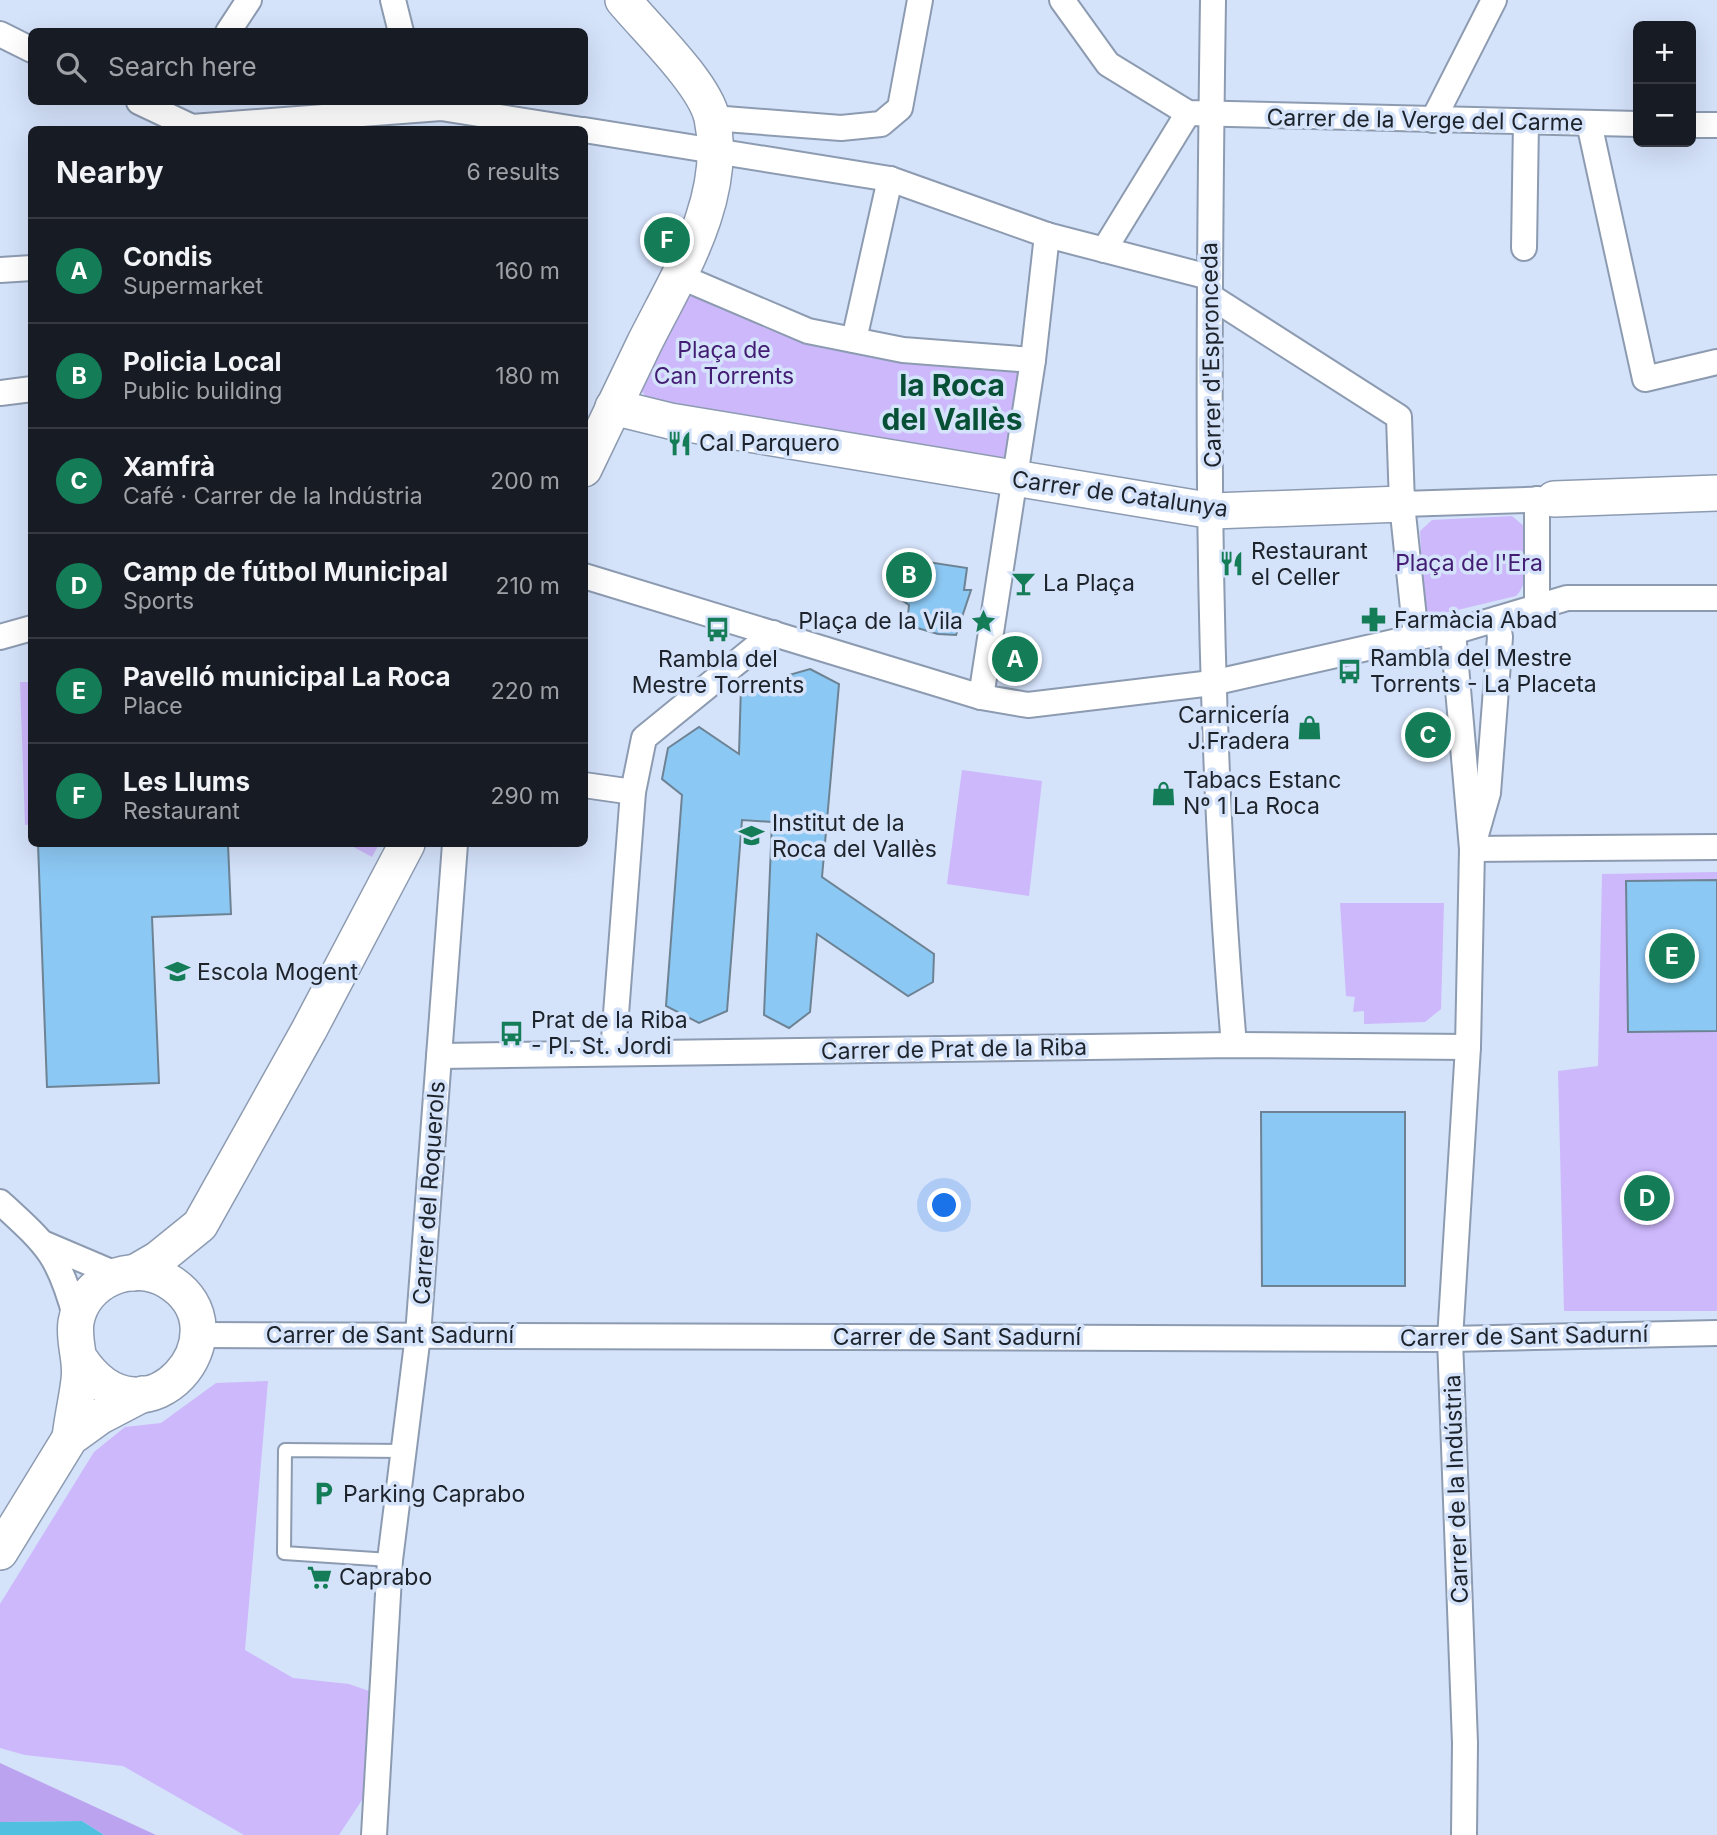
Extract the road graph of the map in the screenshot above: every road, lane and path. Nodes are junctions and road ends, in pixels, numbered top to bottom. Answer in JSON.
{"nodes":[{"id":1,"x":249,"y":0,"type":"edge"},
{"id":2,"x":393,"y":0,"type":"edge"},
{"id":3,"x":623,"y":0,"type":"edge"},
{"id":4,"x":920,"y":0,"type":"edge"},
{"id":5,"x":1062,"y":0,"type":"edge"},
{"id":6,"x":1213,"y":0,"type":"edge"},
{"id":7,"x":1494,"y":0,"type":"edge"},
{"id":8,"x":231,"y":28,"type":"edge"},
{"id":9,"x":400,"y":28,"type":"edge"},
{"id":10,"x":0,"y":34,"type":"edge"},
{"id":11,"x":28,"y":48,"type":"edge"},
{"id":12,"x":155,"y":105,"type":"edge"},
{"id":13,"x":176,"y":109,"type":"edge"},
{"id":14,"x":422,"y":114,"type":"edge"},
{"id":15,"x":1200,"y":114,"type":"junction"},
{"id":16,"x":1433,"y":120,"type":"junction"},
{"id":17,"x":1526,"y":122,"type":"junction"},
{"id":18,"x":324,"y":123,"type":"edge"},
{"id":19,"x":1589,"y":123,"type":"junction"},
{"id":20,"x":1633,"y":124,"type":"edge"},
{"id":21,"x":1696,"y":125,"type":"edge"},
{"id":22,"x":1717,"y":125,"type":"edge"},
{"id":23,"x":191,"y":126,"type":"edge"},
{"id":24,"x":248,"y":126,"type":"edge"},
{"id":25,"x":557,"y":126,"type":"edge"},
{"id":26,"x":588,"y":130,"type":"edge"},
{"id":27,"x":713,"y":134,"type":"junction"},
{"id":28,"x":890,"y":179,"type":"junction"},
{"id":29,"x":1047,"y":235,"type":"junction"},
{"id":30,"x":1524,"y":248,"type":"dead end"},
{"id":31,"x":1104,"y":250,"type":"junction"},
{"id":32,"x":28,"y":268,"type":"edge"},
{"id":33,"x":0,"y":270,"type":"edge"},
{"id":34,"x":679,"y":276,"type":"junction"},
{"id":35,"x":1209,"y":287,"type":"junction"},
{"id":36,"x":854,"y":340,"type":"junction"},
{"id":37,"x":1033,"y":360,"type":"junction"},
{"id":38,"x":1717,"y":362,"type":"edge"},
{"id":39,"x":28,"y":389,"type":"edge"},
{"id":40,"x":0,"y":393,"type":"edge"},
{"id":41,"x":600,"y":420,"type":"edge"},
{"id":42,"x":588,"y":457,"type":"edge"},
{"id":43,"x":1014,"y":480,"type":"junction"},
{"id":44,"x":1717,"y":493,"type":"edge"},
{"id":45,"x":1545,"y":499,"type":"junction"},
{"id":46,"x":1402,"y":504,"type":"junction"},
{"id":47,"x":1213,"y":511,"type":"junction"},
{"id":48,"x":588,"y":577,"type":"edge"},
{"id":49,"x":1717,"y":598,"type":"edge"},
{"id":50,"x":1537,"y":607,"type":"junction"},
{"id":51,"x":1497,"y":619,"type":"junction"},
{"id":52,"x":28,"y":629,"type":"edge"},
{"id":53,"x":1453,"y":632,"type":"junction"},
{"id":54,"x":774,"y":633,"type":"junction"},
{"id":55,"x":0,"y":637,"type":"edge"},
{"id":56,"x":1416,"y":638,"type":"junction"},
{"id":57,"x":1212,"y":683,"type":"junction"},
{"id":58,"x":981,"y":697,"type":"junction"},
{"id":59,"x":588,"y":786,"type":"edge"},
{"id":60,"x":632,"y":792,"type":"junction"},
{"id":61,"x":405,"y":847,"type":"edge"},
{"id":62,"x":455,"y":847,"type":"edge"},
{"id":63,"x":1717,"y":847,"type":"edge"},
{"id":64,"x":1472,"y":849,"type":"junction"},
{"id":65,"x":1234,"y":1045,"type":"junction"},
{"id":66,"x":1468,"y":1047,"type":"junction"},
{"id":67,"x":613,"y":1053,"type":"junction"},
{"id":68,"x":439,"y":1056,"type":"junction"},
{"id":69,"x":0,"y":1202,"type":"edge"},
{"id":70,"x":200,"y":1224,"type":"junction"},
{"id":71,"x":45,"y":1244,"type":"junction"},
{"id":72,"x":126,"y":1274,"type":"junction"},
{"id":73,"x":193,"y":1319,"type":"junction"},
{"id":74,"x":76,"y":1320,"type":"junction"},
{"id":75,"x":1717,"y":1333,"type":"edge"},
{"id":76,"x":418,"y":1335,"type":"junction"},
{"id":77,"x":1450,"y":1339,"type":"junction"},
{"id":78,"x":80,"y":1359,"type":"junction"},
{"id":79,"x":142,"y":1394,"type":"junction"},
{"id":80,"x":70,"y":1438,"type":"junction"},
{"id":81,"x":405,"y":1451,"type":"junction"},
{"id":82,"x":0,"y":1552,"type":"edge"},
{"id":83,"x":390,"y":1560,"type":"junction"},
{"id":84,"x":374,"y":1835,"type":"edge"},
{"id":85,"x":1464,"y":1835,"type":"edge"}],
"edges":[{"from":1,"to":8,"type":"street"},
{"from":2,"to":9,"type":"street"},
{"from":3,"to":27,"type":"street"},
{"from":4,"to":27,"type":"street"},
{"from":5,"to":15,"type":"street"},
{"from":6,"to":15,"type":"street","name":"Carrer d'Espronceda"},
{"from":7,"to":16,"type":"street"},
{"from":10,"to":11,"type":"street"},
{"from":12,"to":13,"type":"street"},
{"from":13,"to":23,"type":"street"},
{"from":14,"to":18,"type":"street"},
{"from":14,"to":25,"type":"street"},
{"from":15,"to":16,"type":"street","name":"Carrer de la Verge del Carme"},
{"from":15,"to":31,"type":"street"},
{"from":15,"to":35,"type":"street","name":"Carrer d'Espronceda"},
{"from":16,"to":17,"type":"street","name":"Carrer de la Verge del Carme"},
{"from":17,"to":19,"type":"street","name":"Carrer de la Verge del Carme"},
{"from":17,"to":30,"type":"street"},
{"from":18,"to":24,"type":"street"},
{"from":19,"to":20,"type":"street","name":"Carrer de la Verge del Carme"},
{"from":19,"to":38,"type":"street"},
{"from":21,"to":22,"type":"street"},
{"from":26,"to":27,"type":"street"},
{"from":27,"to":28,"type":"street"},
{"from":27,"to":34,"type":"street"},
{"from":28,"to":29,"type":"street"},
{"from":28,"to":36,"type":"street"},
{"from":29,"to":31,"type":"street"},
{"from":29,"to":37,"type":"street"},
{"from":31,"to":35,"type":"street"},
{"from":32,"to":33,"type":"street"},
{"from":34,"to":36,"type":"street"},
{"from":34,"to":41,"type":"street"},
{"from":35,"to":46,"type":"street"},
{"from":35,"to":47,"type":"street","name":"Carrer d'Espronceda"},
{"from":36,"to":37,"type":"street"},
{"from":37,"to":43,"type":"street"},
{"from":39,"to":40,"type":"street"},
{"from":41,"to":42,"type":"street"},
{"from":41,"to":43,"type":"street","name":"Carrer de Catalunya"},
{"from":43,"to":47,"type":"street","name":"Carrer de Catalunya"},
{"from":43,"to":58,"type":"street"},
{"from":44,"to":45,"type":"street","name":"Carrer de Catalunya"},
{"from":45,"to":46,"type":"street","name":"Carrer de Catalunya"},
{"from":45,"to":50,"type":"street"},
{"from":46,"to":47,"type":"street","name":"Carrer de Catalunya"},
{"from":46,"to":56,"type":"street"},
{"from":47,"to":57,"type":"street","name":"Carrer d'Espronceda"},
{"from":48,"to":54,"type":"street"},
{"from":49,"to":50,"type":"street"},
{"from":50,"to":51,"type":"street"},
{"from":51,"to":53,"type":"street"},
{"from":51,"to":64,"type":"street","name":"Carrer de la Indústria"},
{"from":52,"to":55,"type":"street"},
{"from":53,"to":56,"type":"street"},
{"from":53,"to":64,"type":"street","name":"Carrer de la Indústria"},
{"from":54,"to":58,"type":"street"},
{"from":54,"to":60,"type":"street"},
{"from":56,"to":57,"type":"street"},
{"from":57,"to":58,"type":"street"},
{"from":57,"to":65,"type":"street","name":"Carrer d'Espronceda"},
{"from":59,"to":60,"type":"street"},
{"from":60,"to":67,"type":"street"},
{"from":61,"to":70,"type":"street"},
{"from":62,"to":68,"type":"street","name":"Carrer del Roquerols"},
{"from":63,"to":64,"type":"street"},
{"from":64,"to":66,"type":"street","name":"Carrer de la Indústria"},
{"from":65,"to":66,"type":"street","name":"Carrer de Prat de la Riba"},
{"from":65,"to":67,"type":"street","name":"Carrer de Prat de la Riba"},
{"from":66,"to":77,"type":"street","name":"Carrer de la Indústria"},
{"from":67,"to":68,"type":"street","name":"Carrer de Prat de la Riba"},
{"from":68,"to":76,"type":"street","name":"Carrer del Roquerols"},
{"from":69,"to":71,"type":"street"},
{"from":70,"to":72,"type":"street"},
{"from":70,"to":73,"type":"street"},
{"from":71,"to":72,"type":"street"},
{"from":71,"to":74,"type":"street"},
{"from":72,"to":73,"type":"street"},
{"from":72,"to":74,"type":"street"},
{"from":73,"to":76,"type":"street","name":"Carrer de Sant Sadurní"},
{"from":73,"to":79,"type":"street"},
{"from":74,"to":78,"type":"street"},
{"from":75,"to":77,"type":"street","name":"Carrer de Sant Sadurní"},
{"from":76,"to":77,"type":"street","name":"Carrer de Sant Sadurní"},
{"from":76,"to":81,"type":"street","name":"Carrer del Roquerols"},
{"from":77,"to":85,"type":"street","name":"Carrer de la Indústria"},
{"from":78,"to":79,"type":"street"},
{"from":78,"to":80,"type":"street"},
{"from":79,"to":80,"type":"street"},
{"from":80,"to":82,"type":"street"},
{"from":81,"to":83,"type":"street","name":"Carrer del Roquerols"},
{"from":81,"to":83,"type":"lane"},
{"from":83,"to":84,"type":"street","name":"Carrer del Roquerols"}]}
